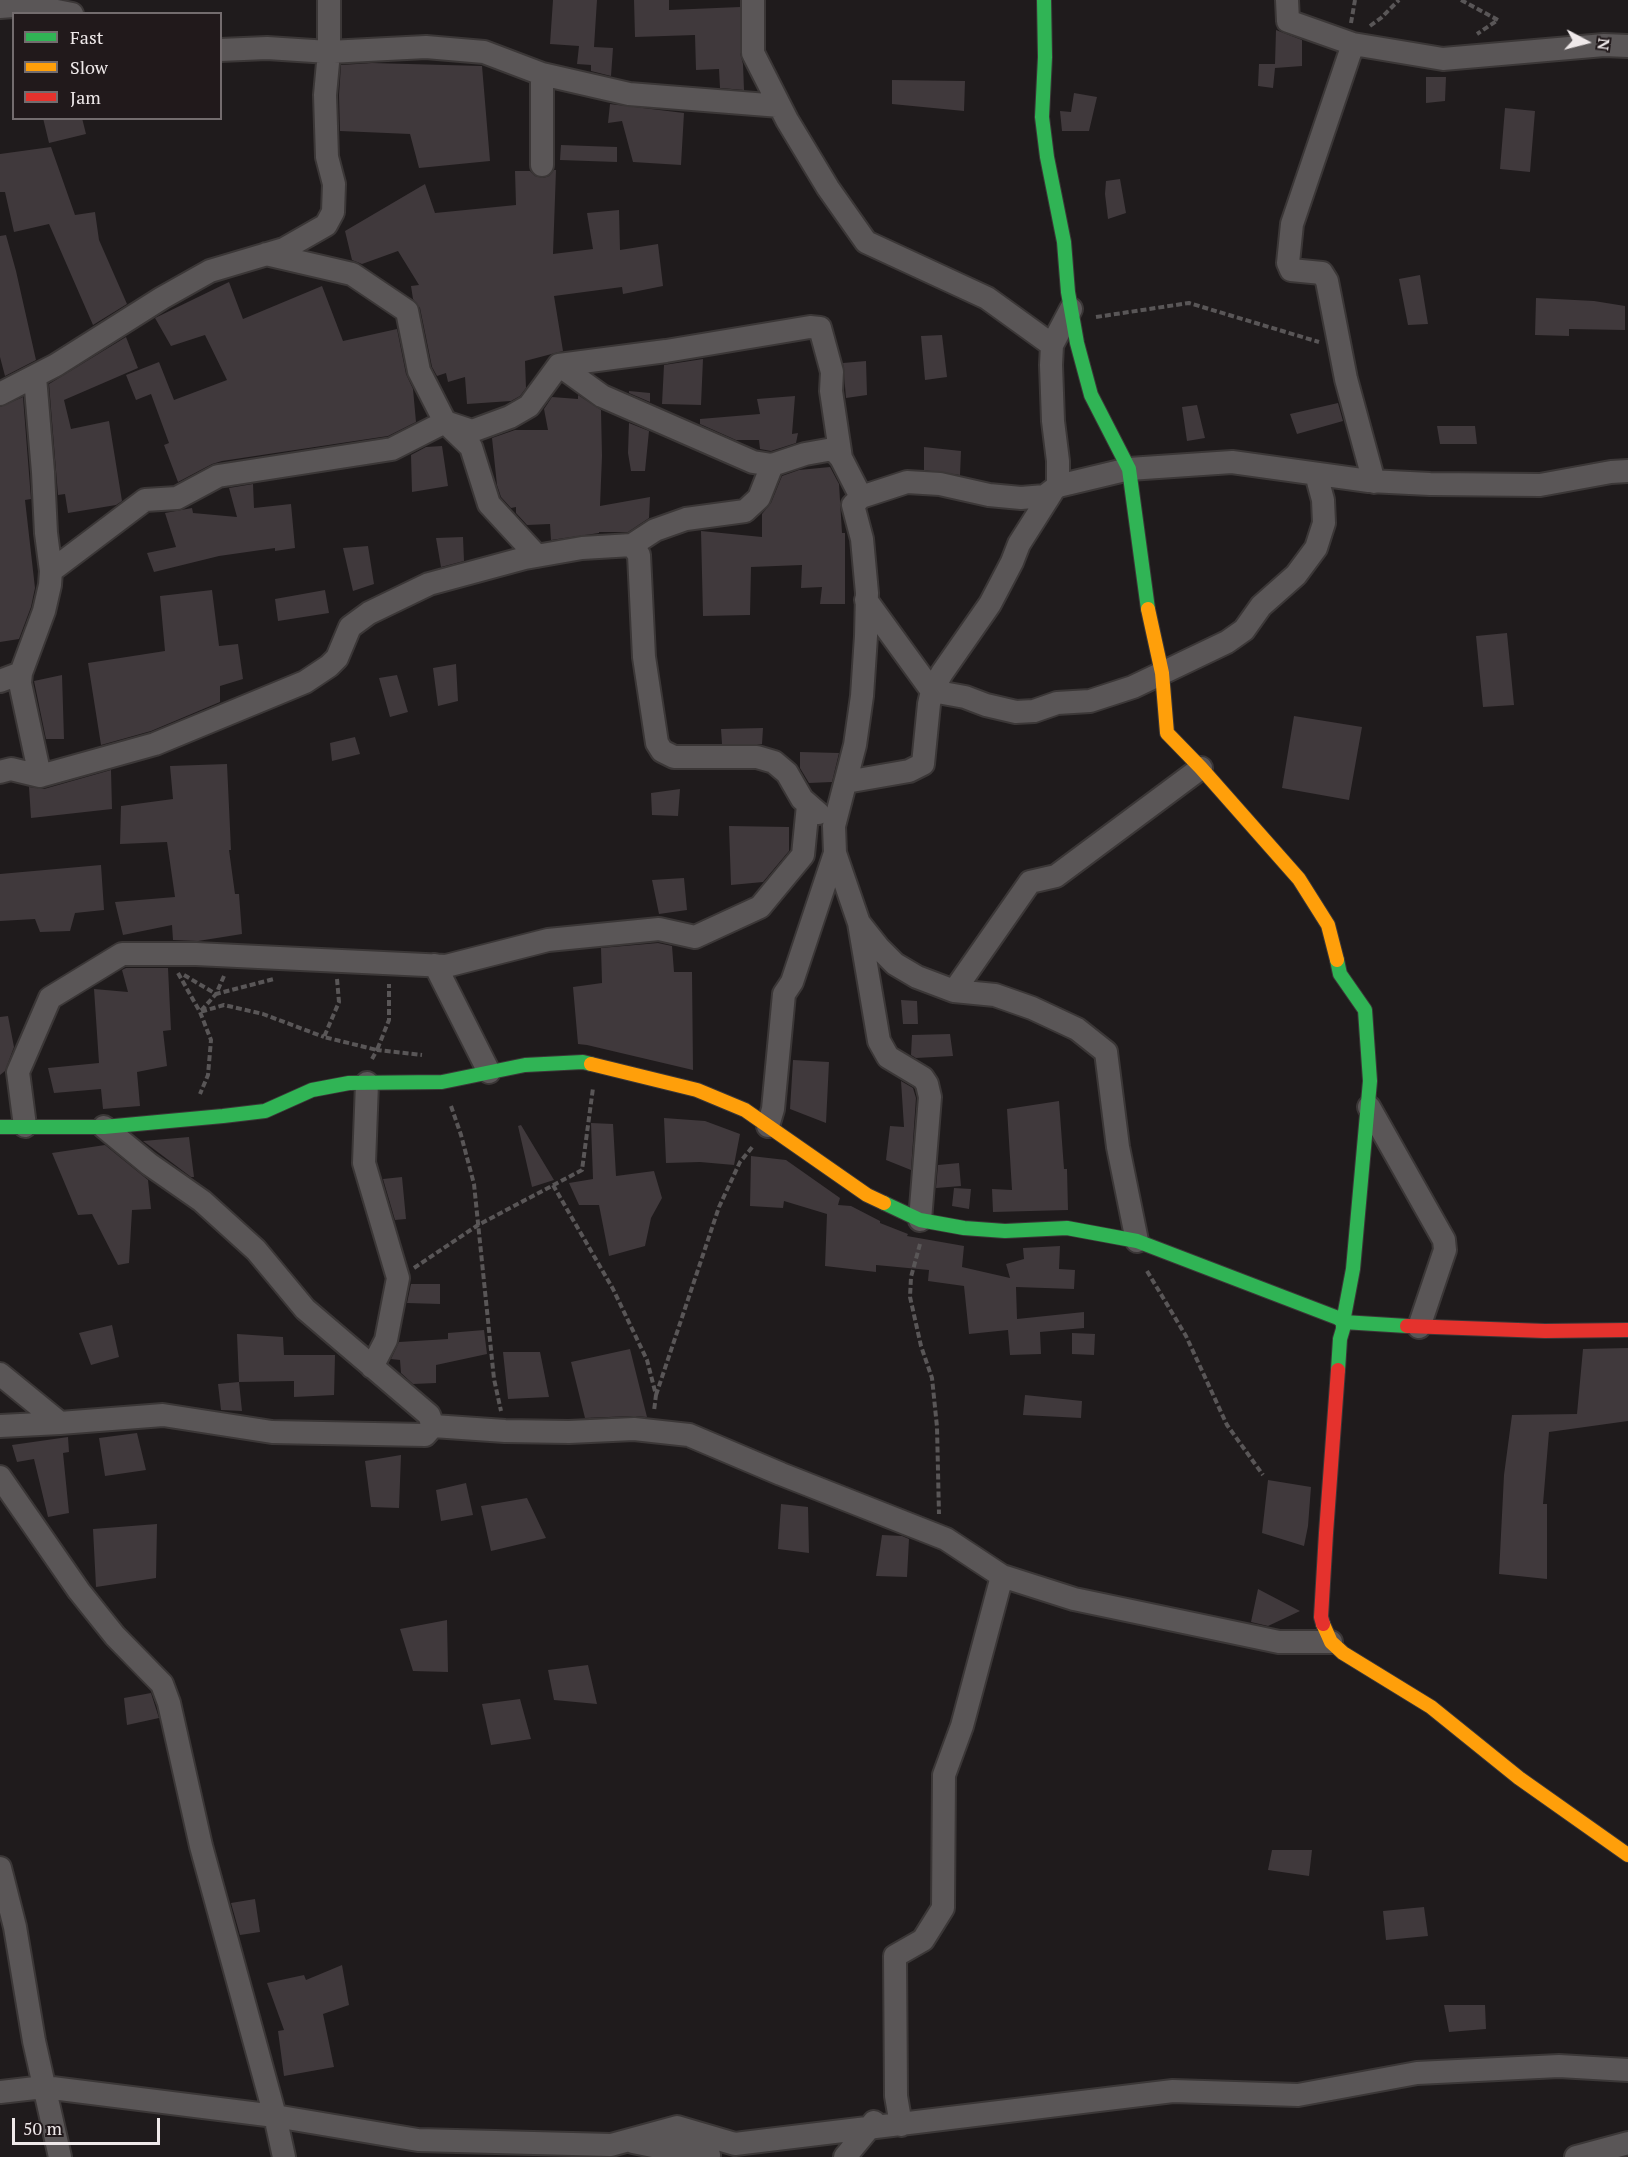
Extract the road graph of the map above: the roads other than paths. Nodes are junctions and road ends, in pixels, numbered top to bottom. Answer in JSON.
{"nodes":[{"id":1,"x":329,"y":0,"type":"edge"},
{"id":2,"x":753,"y":0,"type":"edge"},
{"id":3,"x":1044,"y":0,"type":"edge"},
{"id":4,"x":1287,"y":0,"type":"edge"},
{"id":5,"x":0,"y":7,"type":"edge"},
{"id":6,"x":63,"y":12,"type":"edge"},
{"id":7,"x":1350,"y":43,"type":"junction"},
{"id":8,"x":1628,"y":46,"type":"edge"},
{"id":9,"x":222,"y":50,"type":"edge"},
{"id":10,"x":329,"y":52,"type":"junction"},
{"id":11,"x":542,"y":74,"type":"junction"},
{"id":12,"x":780,"y":106,"type":"junction"},
{"id":13,"x":542,"y":165,"type":"dead end"},
{"id":14,"x":266,"y":254,"type":"junction"},
{"id":15,"x":1072,"y":315,"type":"junction"},
{"id":16,"x":1052,"y":345,"type":"junction"},
{"id":17,"x":559,"y":365,"type":"junction"},
{"id":18,"x":35,"y":376,"type":"junction"},
{"id":19,"x":2,"y":391,"type":"edge"},
{"id":20,"x":445,"y":422,"type":"junction"},
{"id":21,"x":841,"y":458,"type":"junction"},
{"id":22,"x":772,"y":465,"type":"junction"},
{"id":23,"x":1129,"y":469,"type":"junction"},
{"id":24,"x":1628,"y":471,"type":"edge"},
{"id":25,"x":1316,"y":474,"type":"junction"},
{"id":26,"x":1374,"y":482,"type":"junction"},
{"id":27,"x":1055,"y":489,"type":"junction"},
{"id":28,"x":861,"y":497,"type":"junction"},
{"id":29,"x":632,"y":545,"type":"junction"},
{"id":30,"x":537,"y":556,"type":"junction"},
{"id":31,"x":51,"y":571,"type":"junction"},
{"id":32,"x":867,"y":600,"type":"junction"},
{"id":33,"x":21,"y":673,"type":"junction"},
{"id":34,"x":1162,"y":673,"type":"junction"},
{"id":35,"x":0,"y":681,"type":"edge"},
{"id":36,"x":932,"y":691,"type":"junction"},
{"id":37,"x":1201,"y":768,"type":"junction"},
{"id":38,"x":0,"y":772,"type":"edge"},
{"id":39,"x":40,"y":776,"type":"junction"},
{"id":40,"x":846,"y":782,"type":"junction"},
{"id":41,"x":808,"y":805,"type":"junction"},
{"id":42,"x":834,"y":826,"type":"junction"},
{"id":43,"x":835,"y":853,"type":"junction"},
{"id":44,"x":859,"y":922,"type":"junction"},
{"id":45,"x":435,"y":966,"type":"junction"},
{"id":46,"x":954,"y":991,"type":"junction"},
{"id":47,"x":489,"y":1072,"type":"junction"},
{"id":48,"x":367,"y":1083,"type":"junction"},
{"id":49,"x":1369,"y":1107,"type":"junction"},
{"id":50,"x":0,"y":1126,"type":"edge"},
{"id":51,"x":26,"y":1126,"type":"junction"},
{"id":52,"x":768,"y":1126,"type":"junction"},
{"id":53,"x":104,"y":1127,"type":"junction"},
{"id":54,"x":923,"y":1220,"type":"junction"},
{"id":55,"x":1137,"y":1241,"type":"junction"},
{"id":56,"x":1343,"y":1322,"type":"junction"},
{"id":57,"x":1419,"y":1327,"type":"junction"},
{"id":58,"x":1628,"y":1330,"type":"edge"},
{"id":59,"x":372,"y":1367,"type":"junction"},
{"id":60,"x":0,"y":1374,"type":"edge"},
{"id":61,"x":60,"y":1423,"type":"junction"},
{"id":62,"x":0,"y":1426,"type":"edge"},
{"id":63,"x":433,"y":1426,"type":"junction"},
{"id":64,"x":0,"y":1477,"type":"edge"},
{"id":65,"x":1002,"y":1576,"type":"junction"},
{"id":66,"x":1331,"y":1642,"type":"junction"},
{"id":67,"x":1628,"y":1855,"type":"edge"},
{"id":68,"x":0,"y":1868,"type":"edge"},
{"id":69,"x":1628,"y":2070,"type":"edge"},
{"id":70,"x":44,"y":2087,"type":"junction"},
{"id":71,"x":0,"y":2092,"type":"edge"},
{"id":72,"x":896,"y":2096,"type":"junction"},
{"id":73,"x":275,"y":2116,"type":"junction"},
{"id":74,"x":902,"y":2125,"type":"junction"},
{"id":75,"x":869,"y":2128,"type":"junction"},
{"id":76,"x":1628,"y":2143,"type":"edge"},
{"id":77,"x":710,"y":2149,"type":"edge"},
{"id":78,"x":60,"y":2157,"type":"edge"},
{"id":79,"x":284,"y":2157,"type":"edge"},
{"id":80,"x":845,"y":2157,"type":"edge"},
{"id":81,"x":1576,"y":2157,"type":"edge"}],
"edges":[{"from":1,"to":10,"type":"street"},
{"from":2,"to":12,"type":"street"},
{"from":3,"to":15,"type":"street"},
{"from":4,"to":7,"type":"street"},
{"from":5,"to":6,"type":"street"},
{"from":7,"to":8,"type":"street"},
{"from":7,"to":26,"type":"street"},
{"from":9,"to":10,"type":"street"},
{"from":10,"to":11,"type":"street"},
{"from":10,"to":14,"type":"street"},
{"from":11,"to":12,"type":"street"},
{"from":11,"to":13,"type":"street"},
{"from":12,"to":16,"type":"street"},
{"from":14,"to":18,"type":"street"},
{"from":14,"to":20,"type":"street"},
{"from":15,"to":16,"type":"street"},
{"from":15,"to":23,"type":"street"},
{"from":16,"to":27,"type":"street"},
{"from":17,"to":20,"type":"street"},
{"from":17,"to":21,"type":"street"},
{"from":17,"to":22,"type":"street"},
{"from":18,"to":19,"type":"street"},
{"from":18,"to":31,"type":"street"},
{"from":20,"to":30,"type":"street"},
{"from":20,"to":31,"type":"street"},
{"from":21,"to":22,"type":"street"},
{"from":21,"to":28,"type":"street"},
{"from":22,"to":29,"type":"street"},
{"from":23,"to":25,"type":"street"},
{"from":23,"to":27,"type":"street"},
{"from":23,"to":34,"type":"street"},
{"from":24,"to":26,"type":"street"},
{"from":25,"to":26,"type":"street"},
{"from":25,"to":34,"type":"street"},
{"from":27,"to":28,"type":"street"},
{"from":27,"to":36,"type":"street"},
{"from":28,"to":32,"type":"street"},
{"from":29,"to":30,"type":"street"},
{"from":29,"to":41,"type":"street"},
{"from":30,"to":39,"type":"street"},
{"from":31,"to":33,"type":"street"},
{"from":32,"to":36,"type":"street"},
{"from":32,"to":40,"type":"street"},
{"from":33,"to":35,"type":"street"},
{"from":33,"to":39,"type":"street"},
{"from":34,"to":36,"type":"street"},
{"from":34,"to":37,"type":"street"},
{"from":36,"to":40,"type":"street"},
{"from":37,"to":46,"type":"street"},
{"from":37,"to":49,"type":"street"},
{"from":38,"to":39,"type":"street"},
{"from":40,"to":42,"type":"street"},
{"from":41,"to":42,"type":"street"},
{"from":41,"to":45,"type":"street"},
{"from":42,"to":43,"type":"street"},
{"from":43,"to":44,"type":"street"},
{"from":43,"to":52,"type":"street"},
{"from":44,"to":46,"type":"street"},
{"from":44,"to":54,"type":"street"},
{"from":45,"to":47,"type":"street"},
{"from":45,"to":51,"type":"street"},
{"from":46,"to":55,"type":"street"},
{"from":47,"to":48,"type":"street"},
{"from":47,"to":52,"type":"street"},
{"from":48,"to":53,"type":"street"},
{"from":48,"to":59,"type":"street"},
{"from":49,"to":56,"type":"street"},
{"from":49,"to":57,"type":"street"},
{"from":50,"to":51,"type":"street"},
{"from":51,"to":53,"type":"street"},
{"from":52,"to":54,"type":"street"},
{"from":53,"to":59,"type":"street"},
{"from":54,"to":55,"type":"street"},
{"from":55,"to":56,"type":"street"},
{"from":56,"to":57,"type":"street"},
{"from":56,"to":66,"type":"street"},
{"from":57,"to":58,"type":"street"},
{"from":59,"to":63,"type":"street"},
{"from":60,"to":61,"type":"street"},
{"from":61,"to":62,"type":"street"},
{"from":61,"to":63,"type":"street"},
{"from":63,"to":65,"type":"street"},
{"from":64,"to":73,"type":"street"},
{"from":65,"to":66,"type":"street"},
{"from":65,"to":72,"type":"street"},
{"from":66,"to":67,"type":"street"},
{"from":68,"to":70,"type":"street"},
{"from":69,"to":74,"type":"street"},
{"from":70,"to":71,"type":"street"},
{"from":70,"to":73,"type":"street"},
{"from":70,"to":78,"type":"street"},
{"from":72,"to":74,"type":"street"},
{"from":72,"to":75,"type":"street"},
{"from":73,"to":77,"type":"street"},
{"from":73,"to":79,"type":"street"},
{"from":74,"to":75,"type":"street"},
{"from":75,"to":77,"type":"street"},
{"from":75,"to":80,"type":"street"},
{"from":76,"to":81,"type":"street"}]}
